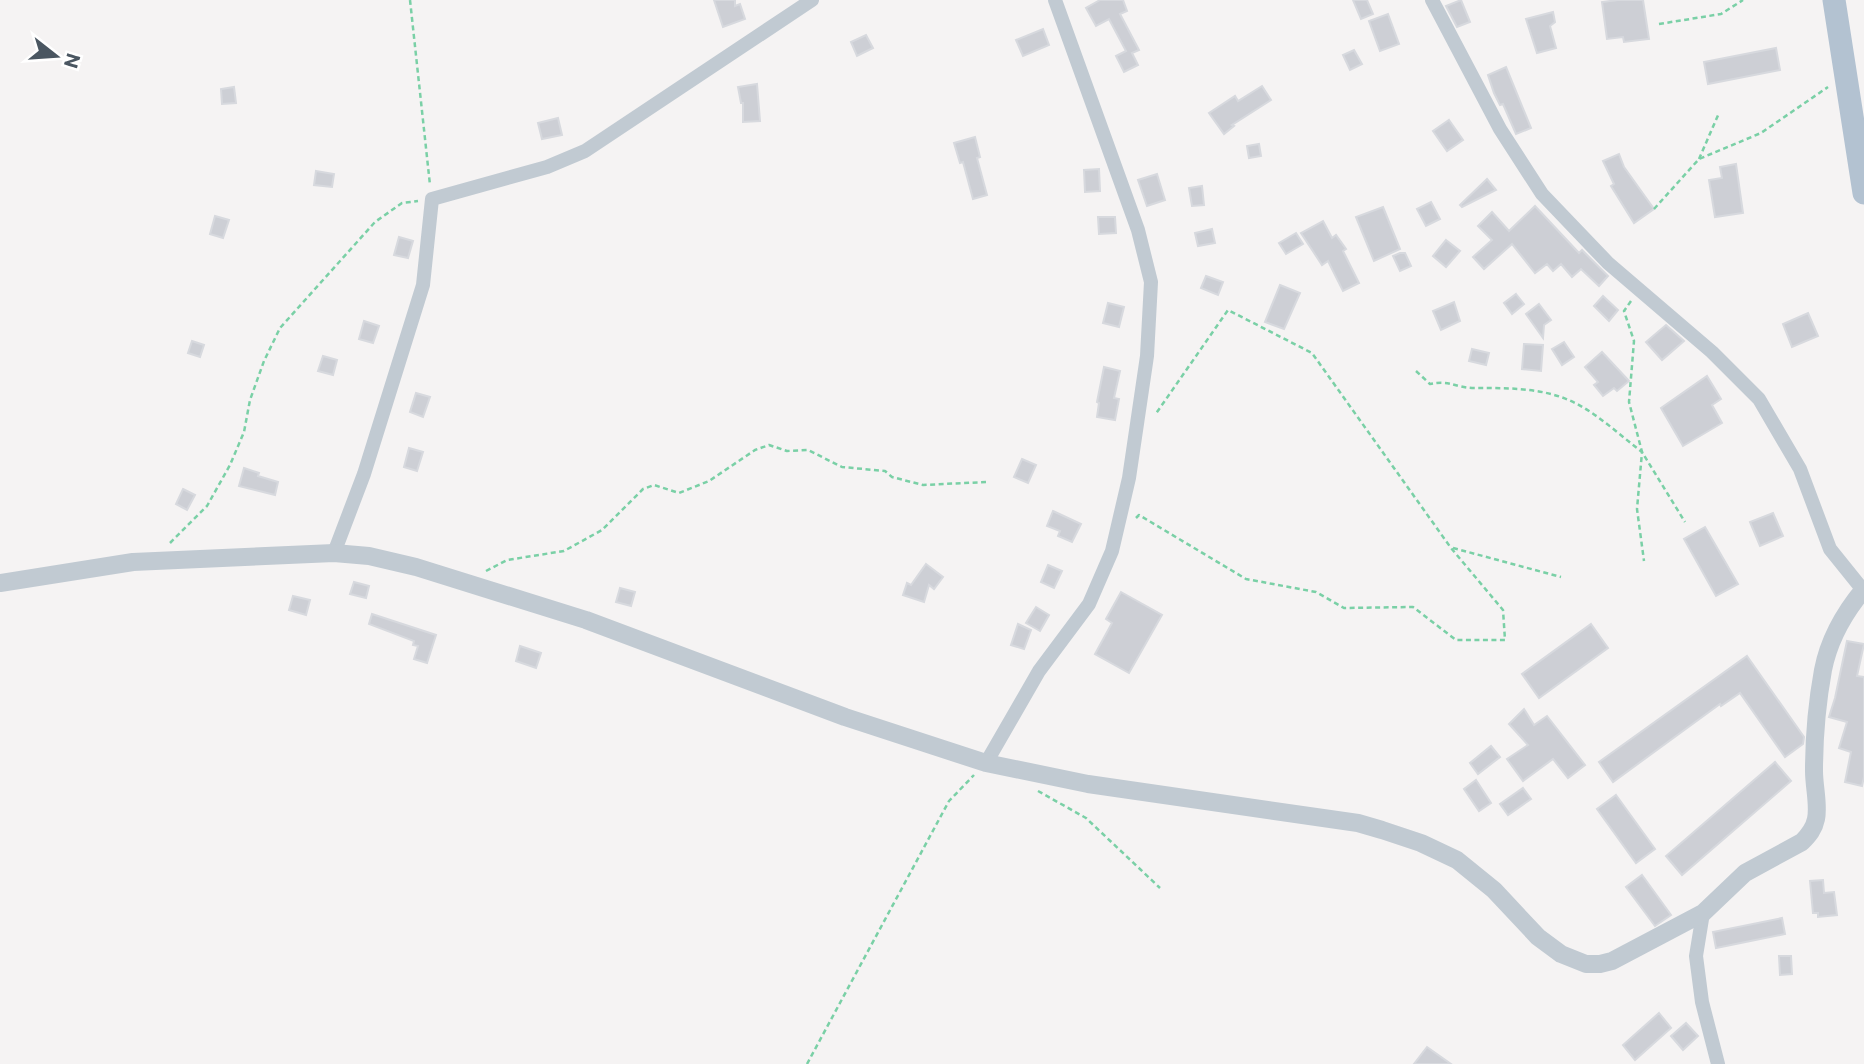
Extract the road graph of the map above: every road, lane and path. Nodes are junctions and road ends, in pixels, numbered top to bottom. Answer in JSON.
{"nodes":[{"id":1,"x":410,"y":0,"type":"edge"},
{"id":2,"x":812,"y":0,"type":"edge"},
{"id":3,"x":1055,"y":0,"type":"edge"},
{"id":4,"x":1432,"y":0,"type":"edge"},
{"id":5,"x":1742,"y":0,"type":"edge"},
{"id":6,"x":1834,"y":0,"type":"edge"},
{"id":7,"x":1659,"y":24,"type":"dead end"},
{"id":8,"x":1846,"y":76,"type":"junction"},
{"id":9,"x":1719,"y":113,"type":"dead end"},
{"id":10,"x":1699,"y":159,"type":"junction"},
{"id":11,"x":1864,"y":193,"type":"edge"},
{"id":12,"x":432,"y":198,"type":"junction"},
{"id":13,"x":1654,"y":209,"type":"dead end"},
{"id":14,"x":1639,"y":290,"type":"junction"},
{"id":15,"x":1416,"y":371,"type":"dead end"},
{"id":16,"x":1134,"y":445,"type":"junction"},
{"id":17,"x":1642,"y":452,"type":"junction"},
{"id":18,"x":986,"y":482,"type":"dead end"},
{"id":19,"x":1685,"y":522,"type":"dead end"},
{"id":20,"x":1116,"y":533,"type":"junction"},
{"id":21,"x":1451,"y":548,"type":"junction"},
{"id":22,"x":334,"y":553,"type":"junction"},
{"id":23,"x":158,"y":560,"type":"junction"},
{"id":24,"x":1644,"y":561,"type":"dead end"},
{"id":25,"x":1562,"y":577,"type":"dead end"},
{"id":26,"x":464,"y":582,"type":"junction"},
{"id":27,"x":0,"y":583,"type":"edge"},
{"id":28,"x":1864,"y":589,"type":"edge"},
{"id":29,"x":985,"y":763,"type":"junction"},
{"id":30,"x":1030,"y":787,"type":"dead end"},
{"id":31,"x":1160,"y":888,"type":"dead end"},
{"id":32,"x":1703,"y":913,"type":"junction"},
{"id":33,"x":807,"y":1064,"type":"edge"},
{"id":34,"x":1718,"y":1064,"type":"edge"}],
"edges":[{"from":1,"to":12,"type":"path"},
{"from":2,"to":12,"type":"street"},
{"from":3,"to":16,"type":"street"},
{"from":4,"to":14,"type":"street"},
{"from":5,"to":7,"type":"path"},
{"from":6,"to":8,"type":"main road"},
{"from":8,"to":10,"type":"path"},
{"from":8,"to":11,"type":"main road"},
{"from":9,"to":10,"type":"path"},
{"from":10,"to":13,"type":"path"},
{"from":12,"to":22,"type":"street"},
{"from":12,"to":23,"type":"path"},
{"from":14,"to":17,"type":"path"},
{"from":14,"to":28,"type":"street"},
{"from":15,"to":17,"type":"path"},
{"from":16,"to":20,"type":"street"},
{"from":16,"to":21,"type":"path"},
{"from":17,"to":19,"type":"path"},
{"from":17,"to":24,"type":"path"},
{"from":18,"to":26,"type":"path"},
{"from":20,"to":21,"type":"path"},
{"from":20,"to":29,"type":"street"},
{"from":21,"to":25,"type":"path"},
{"from":22,"to":23,"type":"street"},
{"from":22,"to":26,"type":"street"},
{"from":23,"to":27,"type":"street"},
{"from":26,"to":29,"type":"street"},
{"from":28,"to":32,"type":"street"},
{"from":29,"to":32,"type":"street"},
{"from":29,"to":33,"type":"path"},
{"from":30,"to":31,"type":"path"},
{"from":32,"to":34,"type":"street"}]}
